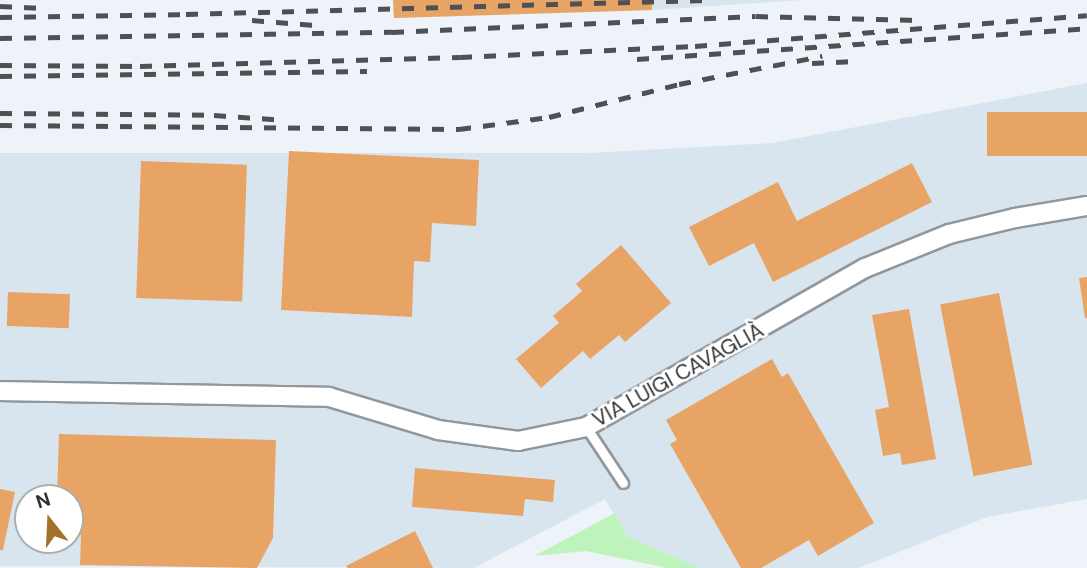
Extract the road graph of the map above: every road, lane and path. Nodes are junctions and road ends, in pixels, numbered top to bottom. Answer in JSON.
{"nodes":[{"id":1,"x":1087,"y":206,"type":"edge"},
{"id":2,"x":0,"y":391,"type":"edge"},
{"id":3,"x":586,"y":427,"type":"junction"},
{"id":4,"x":623,"y":482,"type":"dead end"}],
"edges":[{"from":1,"to":3,"type":"street","name":"VIA LUIGI CAVAGLIÀ"},
{"from":2,"to":3,"type":"street","name":"VIA LUIGI CAVAGLIÀ"},
{"from":3,"to":4,"type":"lane"}]}
